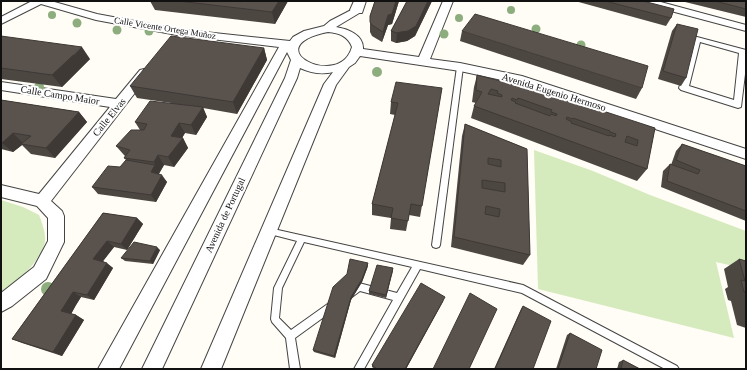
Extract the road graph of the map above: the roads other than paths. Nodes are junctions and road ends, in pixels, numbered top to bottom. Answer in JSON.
{"nodes":[{"id":1,"x":40,"y":1,"type":"edge"},
{"id":2,"x":448,"y":1,"type":"edge"},
{"id":3,"x":645,"y":1,"type":"edge"},
{"id":4,"x":356,"y":19,"type":"edge"},
{"id":5,"x":1,"y":22,"type":"edge"},
{"id":6,"x":746,"y":28,"type":"edge"},
{"id":7,"x":328,"y":29,"type":"junction"},
{"id":8,"x":177,"y":32,"type":"junction"},
{"id":9,"x":698,"y":39,"type":"joint"},
{"id":10,"x":167,"y":44,"type":"edge"},
{"id":11,"x":289,"y":45,"type":"junction"},
{"id":12,"x":357,"y":52,"type":"junction"},
{"id":13,"x":296,"y":61,"type":"junction"},
{"id":14,"x":153,"y":62,"type":"edge"},
{"id":15,"x":424,"y":62,"type":"junction"},
{"id":16,"x":344,"y":65,"type":"junction"},
{"id":17,"x":460,"y":67,"type":"junction"},
{"id":18,"x":1,"y":86,"type":"edge"},
{"id":19,"x":119,"y":104,"type":"junction"},
{"id":20,"x":746,"y":154,"type":"edge"},
{"id":21,"x":1,"y":191,"type":"edge"},
{"id":22,"x":42,"y":201,"type":"junction"},
{"id":23,"x":269,"y":231,"type":"junction"},
{"id":24,"x":302,"y":238,"type":"junction"},
{"id":25,"x":436,"y":245,"type":"dead end"},
{"id":26,"x":418,"y":265,"type":"junction"},
{"id":27,"x":399,"y":298,"type":"junction"},
{"id":28,"x":1,"y":303,"type":"edge"},
{"id":29,"x":290,"y":336,"type":"junction"},
{"id":30,"x":108,"y":369,"type":"edge"},
{"id":31,"x":152,"y":369,"type":"edge"},
{"id":32,"x":211,"y":369,"type":"edge"},
{"id":33,"x":295,"y":369,"type":"edge"},
{"id":34,"x":358,"y":369,"type":"edge"},
{"id":35,"x":674,"y":369,"type":"edge"}],
"edges":[{"from":1,"to":5,"type":"street"},
{"from":1,"to":8,"type":"street","name":"Calle Vicente Ortega Muñoz"},
{"from":2,"to":15,"type":"street"},
{"from":3,"to":6,"type":"street"},
{"from":4,"to":7,"type":"street"},
{"from":4,"to":7,"type":"street"},
{"from":4,"to":12,"type":"street"},
{"from":7,"to":11,"type":"street"},
{"from":8,"to":10,"type":"street"},
{"from":8,"to":11,"type":"street","name":"Calle Vicente Ortega Muñoz"},
{"from":9,"to":9,"type":"street"},
{"from":11,"to":13,"type":"street"},
{"from":11,"to":30,"type":"street"},
{"from":12,"to":15,"type":"street","name":"Avenida Eugenio Hermoso"},
{"from":12,"to":16,"type":"street"},
{"from":13,"to":16,"type":"street"},
{"from":13,"to":31,"type":"street","name":"Avenida de Portugal"},
{"from":14,"to":19,"type":"street","name":"Calle Elvas"},
{"from":15,"to":17,"type":"street","name":"Avenida Eugenio Hermoso"},
{"from":16,"to":23,"type":"street"},
{"from":17,"to":20,"type":"street","name":"Avenida Eugenio Hermoso"},
{"from":17,"to":25,"type":"lane"},
{"from":18,"to":19,"type":"street","name":"Calle Campo Maior"},
{"from":19,"to":22,"type":"street","name":"Calle Elvas"},
{"from":21,"to":22,"type":"street"},
{"from":22,"to":28,"type":"street"},
{"from":23,"to":24,"type":"lane"},
{"from":23,"to":32,"type":"street"},
{"from":24,"to":26,"type":"lane"},
{"from":24,"to":29,"type":"lane"},
{"from":26,"to":27,"type":"lane"},
{"from":26,"to":35,"type":"lane"},
{"from":27,"to":29,"type":"lane"},
{"from":27,"to":34,"type":"lane"},
{"from":29,"to":33,"type":"lane"}]}
